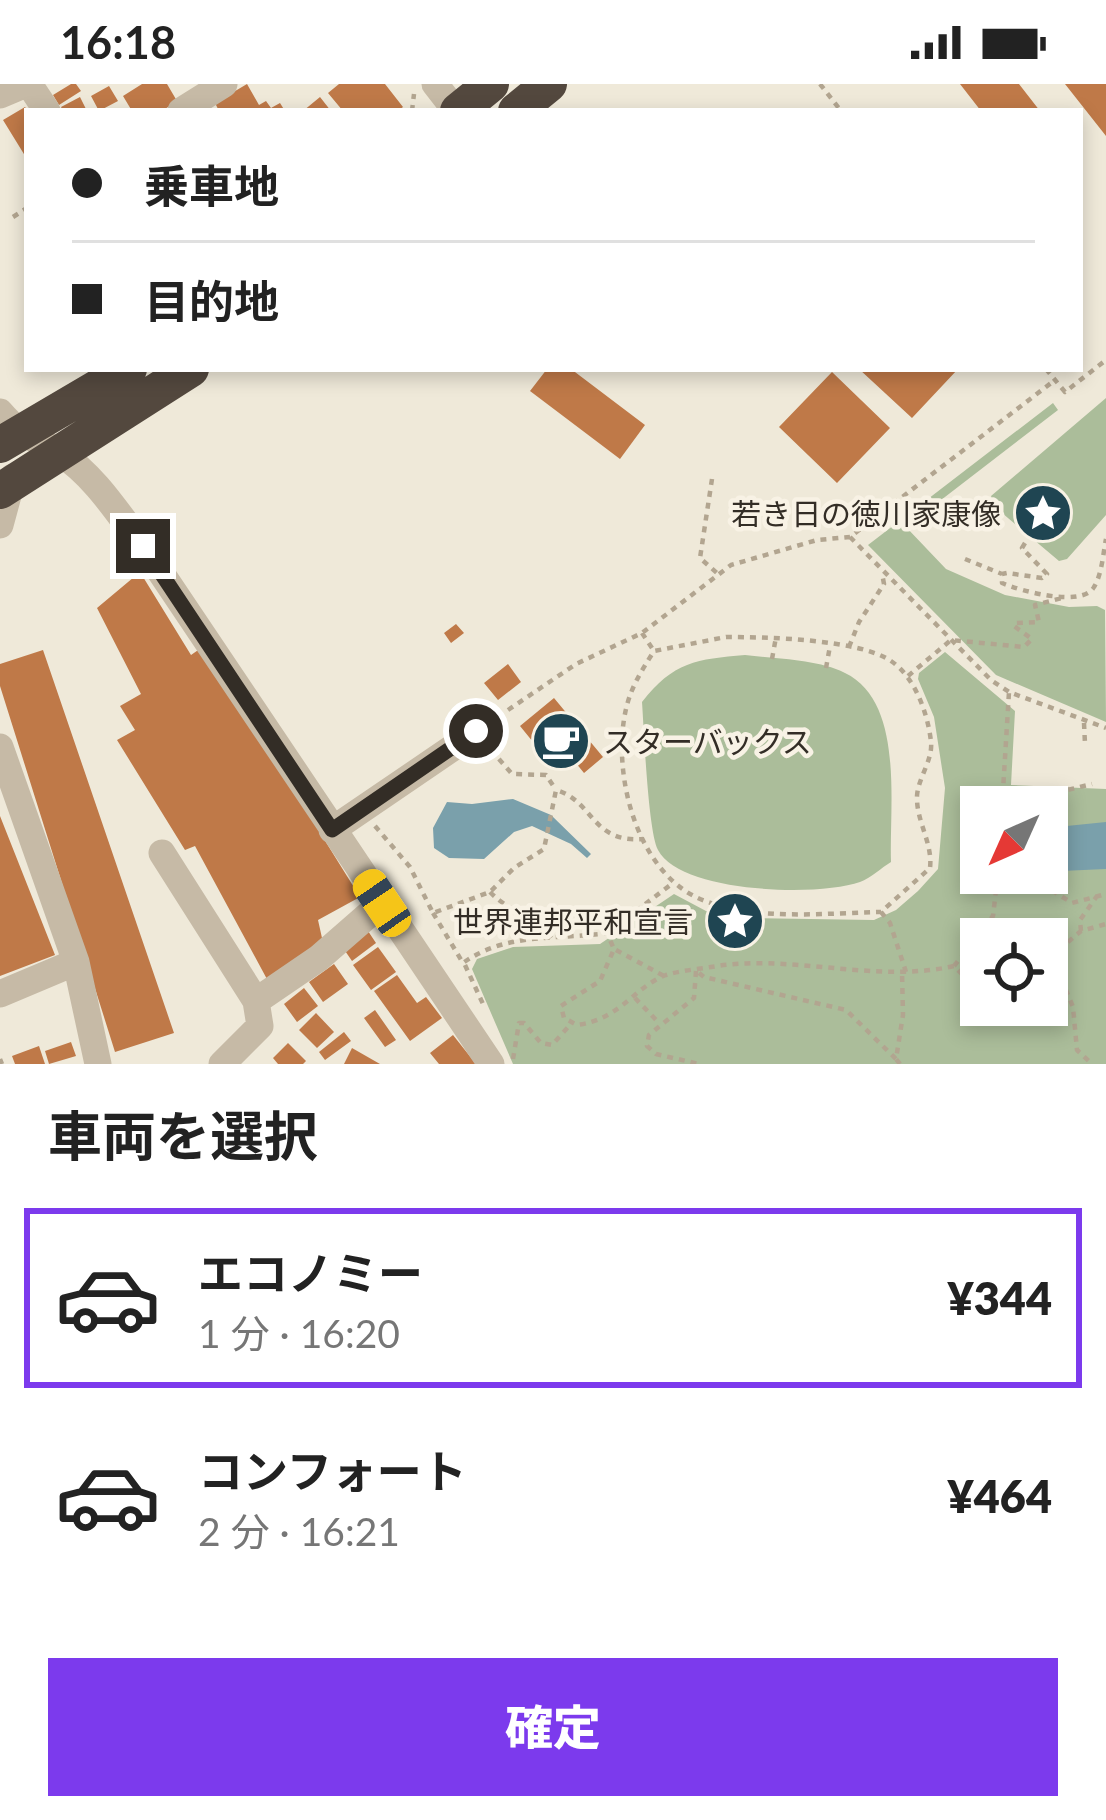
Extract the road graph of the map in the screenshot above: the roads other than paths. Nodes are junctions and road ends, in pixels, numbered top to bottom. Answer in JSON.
{"nodes":[{"id":1,"x":28,"y":84,"type":"edge"},
{"id":2,"x":224,"y":84,"type":"edge"},
{"id":3,"x":435,"y":84,"type":"edge"},
{"id":4,"x":491,"y":84,"type":"edge"},
{"id":5,"x":549,"y":84,"type":"edge"},
{"id":6,"x":0,"y":95,"type":"edge"},
{"id":7,"x":186,"y":108,"type":"edge"},
{"id":8,"x":455,"y":108,"type":"edge"},
{"id":9,"x":461,"y":108,"type":"edge"},
{"id":10,"x":520,"y":108,"type":"edge"},
{"id":11,"x":123,"y":372,"type":"edge"},
{"id":12,"x":186,"y":372,"type":"edge"},
{"id":13,"x":7,"y":431,"type":"edge"},
{"id":14,"x":62,"y":454,"type":"junction"},
{"id":15,"x":6,"y":487,"type":"edge"},
{"id":16,"x":0,"y":525,"type":"edge"},
{"id":17,"x":489,"y":723,"type":"road end"},
{"id":18,"x":0,"y":747,"type":"edge"},
{"id":19,"x":332,"y":830,"type":"junction"},
{"id":20,"x":162,"y":853,"type":"dead end"},
{"id":21,"x":382,"y":903,"type":"junction"},
{"id":22,"x":76,"y":962,"type":"junction"},
{"id":23,"x":0,"y":994,"type":"edge"},
{"id":24,"x":256,"y":1001,"type":"junction"},
{"id":25,"x":98,"y":1064,"type":"edge"},
{"id":26,"x":222,"y":1064,"type":"edge"},
{"id":27,"x":491,"y":1064,"type":"edge"}],
"edges":[{"from":1,"to":6,"type":"street"},
{"from":2,"to":7,"type":"street"},
{"from":3,"to":8,"type":"street"},
{"from":4,"to":9,"type":"highway"},
{"from":5,"to":10,"type":"highway"},
{"from":11,"to":13,"type":"highway"},
{"from":12,"to":14,"type":"highway"},
{"from":13,"to":14,"type":"street"},
{"from":13,"to":15,"type":"street"},
{"from":14,"to":15,"type":"highway"},
{"from":14,"to":19,"type":"street"},
{"from":15,"to":16,"type":"street"},
{"from":17,"to":19,"type":"street"},
{"from":18,"to":22,"type":"street"},
{"from":19,"to":21,"type":"street"},
{"from":20,"to":24,"type":"street"},
{"from":21,"to":24,"type":"street"},
{"from":21,"to":27,"type":"street"},
{"from":22,"to":23,"type":"street"},
{"from":22,"to":25,"type":"street"},
{"from":24,"to":26,"type":"street"}]}
